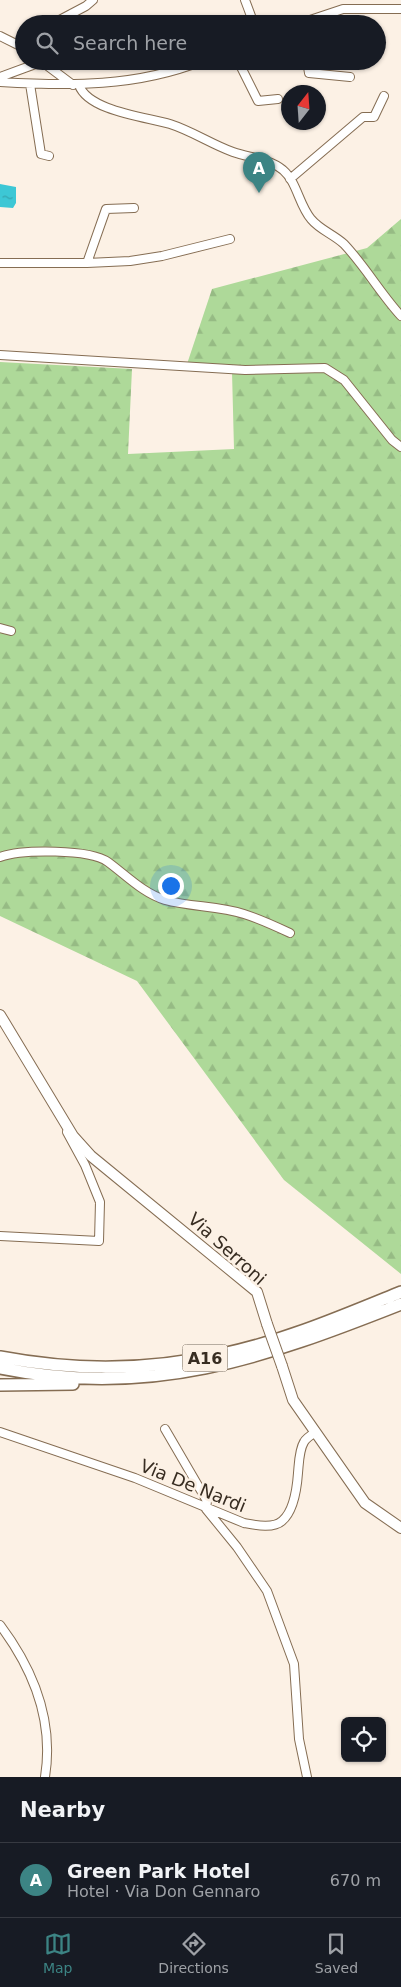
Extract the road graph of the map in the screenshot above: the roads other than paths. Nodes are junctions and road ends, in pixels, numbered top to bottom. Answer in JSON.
{"nodes":[{"id":1,"x":93,"y":0,"type":"edge"},
{"id":2,"x":246,"y":0,"type":"edge"},
{"id":3,"x":401,"y":9,"type":"edge"},
{"id":4,"x":69,"y":15,"type":"edge"},
{"id":5,"x":251,"y":15,"type":"edge"},
{"id":6,"x":325,"y":15,"type":"edge"},
{"id":7,"x":0,"y":36,"type":"edge"},
{"id":8,"x":15,"y":43,"type":"edge"},
{"id":9,"x":18,"y":70,"type":"edge"},
{"id":10,"x":53,"y":70,"type":"joint"},
{"id":11,"x":180,"y":70,"type":"edge"},
{"id":12,"x":242,"y":70,"type":"edge"},
{"id":13,"x":308,"y":70,"type":"edge"},
{"id":14,"x":0,"y":77,"type":"edge"},
{"id":15,"x":350,"y":77,"type":"dead end"},
{"id":16,"x":0,"y":82,"type":"edge"},
{"id":17,"x":30,"y":84,"type":"junction"},
{"id":18,"x":50,"y":84,"type":"junction"},
{"id":19,"x":76,"y":84,"type":"junction"},
{"id":20,"x":384,"y":96,"type":"dead end"},
{"id":21,"x":278,"y":98,"type":"dead end"},
{"id":22,"x":49,"y":156,"type":"dead end"},
{"id":23,"x":290,"y":180,"type":"junction"},
{"id":24,"x":134,"y":208,"type":"dead end"},
{"id":25,"x":230,"y":239,"type":"dead end"},
{"id":26,"x":0,"y":263,"type":"edge"},
{"id":27,"x":87,"y":263,"type":"junction"},
{"id":28,"x":401,"y":316,"type":"edge"},
{"id":29,"x":0,"y":355,"type":"edge"},
{"id":30,"x":401,"y":447,"type":"edge"},
{"id":31,"x":0,"y":628,"type":"edge"},
{"id":32,"x":10,"y":631,"type":"dead end"},
{"id":33,"x":0,"y":857,"type":"edge"},
{"id":34,"x":290,"y":933,"type":"dead end"},
{"id":35,"x":0,"y":1015,"type":"edge"},
{"id":36,"x":72,"y":1139,"type":"junction"},
{"id":37,"x":0,"y":1236,"type":"edge"},
{"id":38,"x":401,"y":1292,"type":"edge"},
{"id":39,"x":401,"y":1304,"type":"edge"},
{"id":40,"x":289,"y":1347,"type":"junction"},
{"id":41,"x":0,"y":1357,"type":"edge"},
{"id":42,"x":0,"y":1368,"type":"edge"},
{"id":43,"x":0,"y":1385,"type":"edge"},
{"id":44,"x":165,"y":1429,"type":"dead end"},
{"id":45,"x":0,"y":1432,"type":"edge"},
{"id":46,"x":316,"y":1432,"type":"junction"},
{"id":47,"x":206,"y":1509,"type":"junction"},
{"id":48,"x":400,"y":1528,"type":"edge"},
{"id":49,"x":0,"y":1625,"type":"edge"},
{"id":50,"x":45,"y":1777,"type":"edge"},
{"id":51,"x":307,"y":1777,"type":"edge"}],
"edges":[{"from":1,"to":4,"type":"street"},
{"from":2,"to":5,"type":"street"},
{"from":3,"to":6,"type":"street"},
{"from":7,"to":8,"type":"street"},
{"from":9,"to":14,"type":"street"},
{"from":10,"to":18,"type":"street"},
{"from":10,"to":19,"type":"street"},
{"from":11,"to":19,"type":"street"},
{"from":12,"to":21,"type":"street"},
{"from":13,"to":15,"type":"street"},
{"from":16,"to":17,"type":"street"},
{"from":17,"to":18,"type":"street"},
{"from":17,"to":22,"type":"street"},
{"from":18,"to":19,"type":"street"},
{"from":19,"to":23,"type":"street"},
{"from":20,"to":23,"type":"street"},
{"from":23,"to":28,"type":"street"},
{"from":24,"to":27,"type":"street"},
{"from":25,"to":27,"type":"street"},
{"from":26,"to":27,"type":"street"},
{"from":29,"to":30,"type":"street"},
{"from":31,"to":32,"type":"street"},
{"from":33,"to":34,"type":"street"},
{"from":35,"to":36,"type":"main road","name":"Via Serroni"},
{"from":36,"to":37,"type":"street"},
{"from":36,"to":46,"type":"main road","name":"Via Serroni","bridge":true},
{"from":38,"to":41,"type":"highway","number":"A16"},
{"from":39,"to":40,"type":"highway","number":"A16"},
{"from":40,"to":42,"type":"highway","number":"A16"},
{"from":40,"to":43,"type":"highway"},
{"from":44,"to":47,"type":"street"},
{"from":45,"to":47,"type":"street","name":"Via De Nardi"},
{"from":46,"to":47,"type":"street","name":"Via De Nardi"},
{"from":46,"to":48,"type":"main road","name":"Via Serroni"},
{"from":47,"to":51,"type":"street"},
{"from":49,"to":50,"type":"street"}]}
